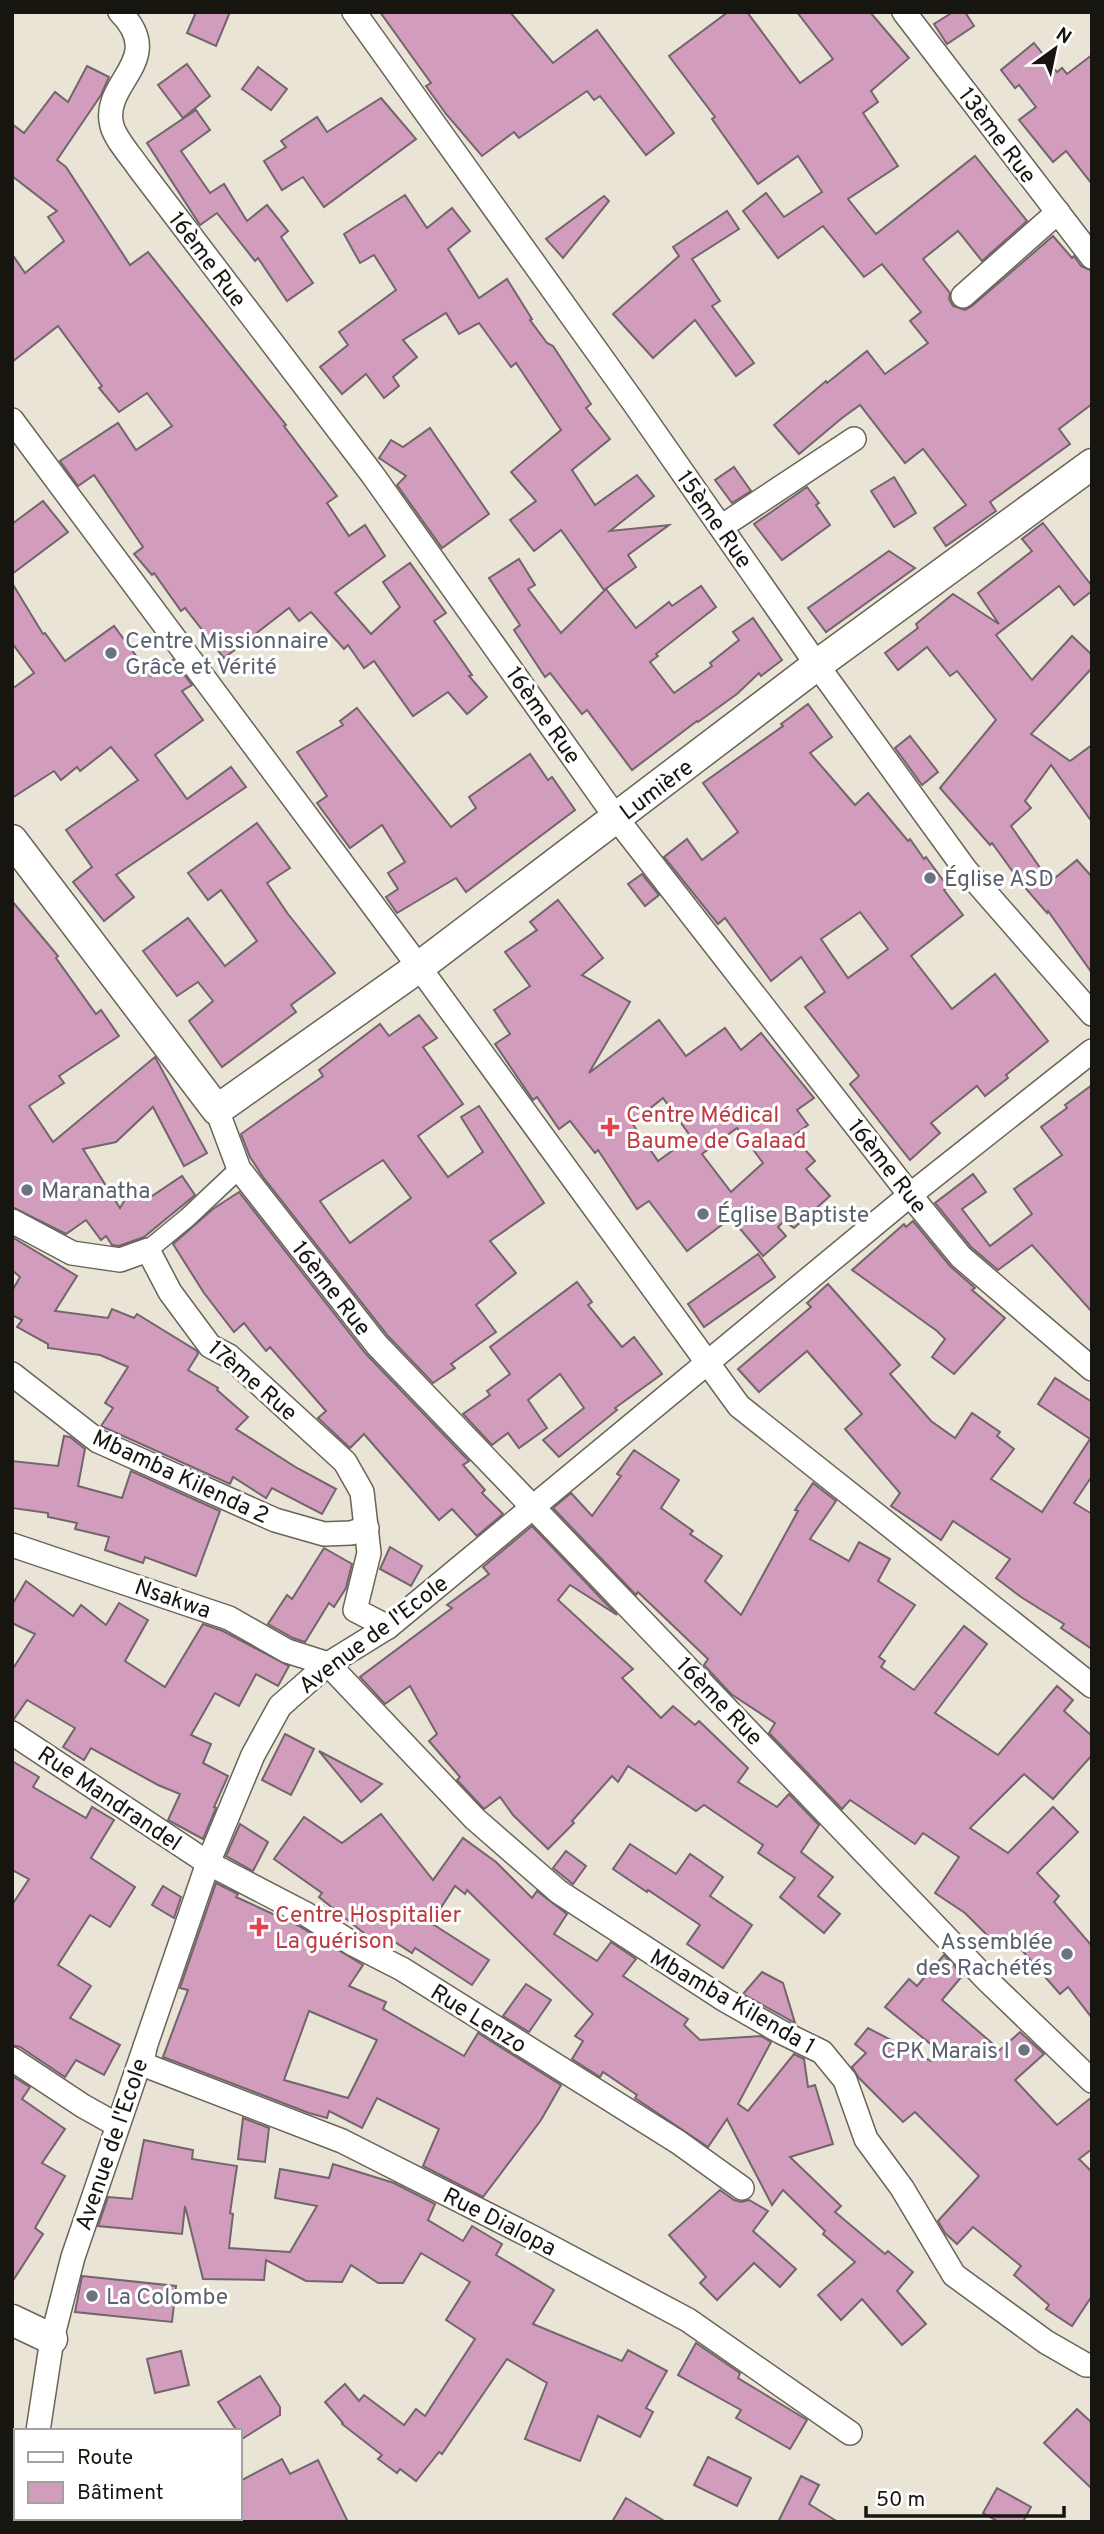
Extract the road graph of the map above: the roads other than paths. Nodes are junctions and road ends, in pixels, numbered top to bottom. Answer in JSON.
{"nodes":[{"id":1,"x":120,"y":12,"type":"edge"},
{"id":2,"x":354,"y":12,"type":"edge"},
{"id":3,"x":904,"y":12,"type":"edge"},
{"id":4,"x":1058,"y":212,"type":"junction"},
{"id":5,"x":1092,"y":257,"type":"edge"},
{"id":6,"x":963,"y":296,"type":"dead end"},
{"id":7,"x":12,"y":419,"type":"edge"},
{"id":8,"x":854,"y":439,"type":"dead end"},
{"id":9,"x":1092,"y":464,"type":"edge"},
{"id":10,"x":721,"y":527,"type":"junction"},
{"id":11,"x":817,"y":665,"type":"junction"},
{"id":12,"x":617,"y":819,"type":"junction"},
{"id":13,"x":12,"y":840,"type":"edge"},
{"id":14,"x":419,"y":967,"type":"junction"},
{"id":15,"x":1092,"y":1014,"type":"edge"},
{"id":16,"x":1092,"y":1051,"type":"edge"},
{"id":17,"x":217,"y":1110,"type":"junction"},
{"id":18,"x":239,"y":1169,"type":"junction"},
{"id":19,"x":910,"y":1195,"type":"junction"},
{"id":20,"x":12,"y":1221,"type":"edge"},
{"id":21,"x":148,"y":1250,"type":"junction"},
{"id":22,"x":707,"y":1362,"type":"junction"},
{"id":23,"x":1092,"y":1369,"type":"edge"},
{"id":24,"x":12,"y":1374,"type":"edge"},
{"id":25,"x":533,"y":1506,"type":"junction"},
{"id":26,"x":367,"y":1528,"type":"junction"},
{"id":27,"x":12,"y":1545,"type":"edge"},
{"id":28,"x":388,"y":1628,"type":"junction"},
{"id":29,"x":328,"y":1664,"type":"junction"},
{"id":30,"x":1092,"y":1686,"type":"edge"},
{"id":31,"x":12,"y":1733,"type":"edge"},
{"id":32,"x":208,"y":1863,"type":"junction"},
{"id":33,"x":145,"y":2047,"type":"junction"},
{"id":34,"x":12,"y":2059,"type":"edge"},
{"id":35,"x":1092,"y":2081,"type":"edge"},
{"id":36,"x":117,"y":2125,"type":"junction"},
{"id":37,"x":741,"y":2188,"type":"dead end"},
{"id":38,"x":12,"y":2320,"type":"edge"},
{"id":39,"x":52,"y":2339,"type":"junction"},
{"id":40,"x":1092,"y":2365,"type":"edge"},
{"id":41,"x":38,"y":2429,"type":"edge"},
{"id":42,"x":850,"y":2433,"type":"dead end"}],
"edges":[{"from":1,"to":12,"type":"street","name":"16ème Rue"},
{"from":2,"to":10,"type":"street","name":"15ème Rue"},
{"from":3,"to":4,"type":"street","name":"13ème Rue"},
{"from":4,"to":5,"type":"street","name":"13ème Rue"},
{"from":4,"to":6,"type":"street"},
{"from":7,"to":14,"type":"street"},
{"from":8,"to":10,"type":"street"},
{"from":9,"to":11,"type":"street","name":"Lumière"},
{"from":10,"to":11,"type":"street","name":"15ème Rue"},
{"from":11,"to":12,"type":"street","name":"Lumière"},
{"from":11,"to":15,"type":"street","name":"15ème Rue"},
{"from":12,"to":14,"type":"street","name":"Lumière"},
{"from":12,"to":19,"type":"street","name":"16ème Rue"},
{"from":13,"to":17,"type":"street","name":"16ème Rue"},
{"from":14,"to":17,"type":"street","name":"Lumière"},
{"from":14,"to":22,"type":"street"},
{"from":16,"to":19,"type":"street","name":"Avenue de l'Ecole"},
{"from":17,"to":18,"type":"street","name":"16ème Rue"},
{"from":18,"to":21,"type":"street"},
{"from":18,"to":25,"type":"street","name":"16ème Rue"},
{"from":19,"to":22,"type":"street","name":"Avenue de l'Ecole"},
{"from":19,"to":23,"type":"street","name":"16ème Rue"},
{"from":20,"to":21,"type":"street"},
{"from":21,"to":26,"type":"street","name":"17ème Rue"},
{"from":22,"to":25,"type":"street","name":"Avenue de l'Ecole"},
{"from":22,"to":30,"type":"street"},
{"from":24,"to":26,"type":"street","name":"Mbamba Kilenda 2"},
{"from":25,"to":28,"type":"street","name":"Avenue de l'Ecole"},
{"from":25,"to":35,"type":"street","name":"16ème Rue"},
{"from":26,"to":28,"type":"street","name":"17ème Rue"},
{"from":27,"to":29,"type":"street","name":"Nsakwa"},
{"from":28,"to":29,"type":"street","name":"Avenue de l'Ecole"},
{"from":29,"to":32,"type":"street","name":"Avenue de l'Ecole"},
{"from":29,"to":40,"type":"street","name":"Mbamba Kilenda 1"},
{"from":31,"to":32,"type":"street","name":"Rue Mandrandel"},
{"from":32,"to":33,"type":"street","name":"Avenue de l'Ecole"},
{"from":32,"to":37,"type":"street","name":"Rue Lenzo"},
{"from":33,"to":36,"type":"street","name":"Avenue de l'Ecole"},
{"from":33,"to":42,"type":"street","name":"Rue Dialopa"},
{"from":34,"to":36,"type":"street"},
{"from":36,"to":39,"type":"street","name":"Avenue de l'Ecole"},
{"from":38,"to":39,"type":"street"},
{"from":39,"to":41,"type":"street","name":"Avenue de l'Ecole"}]}
